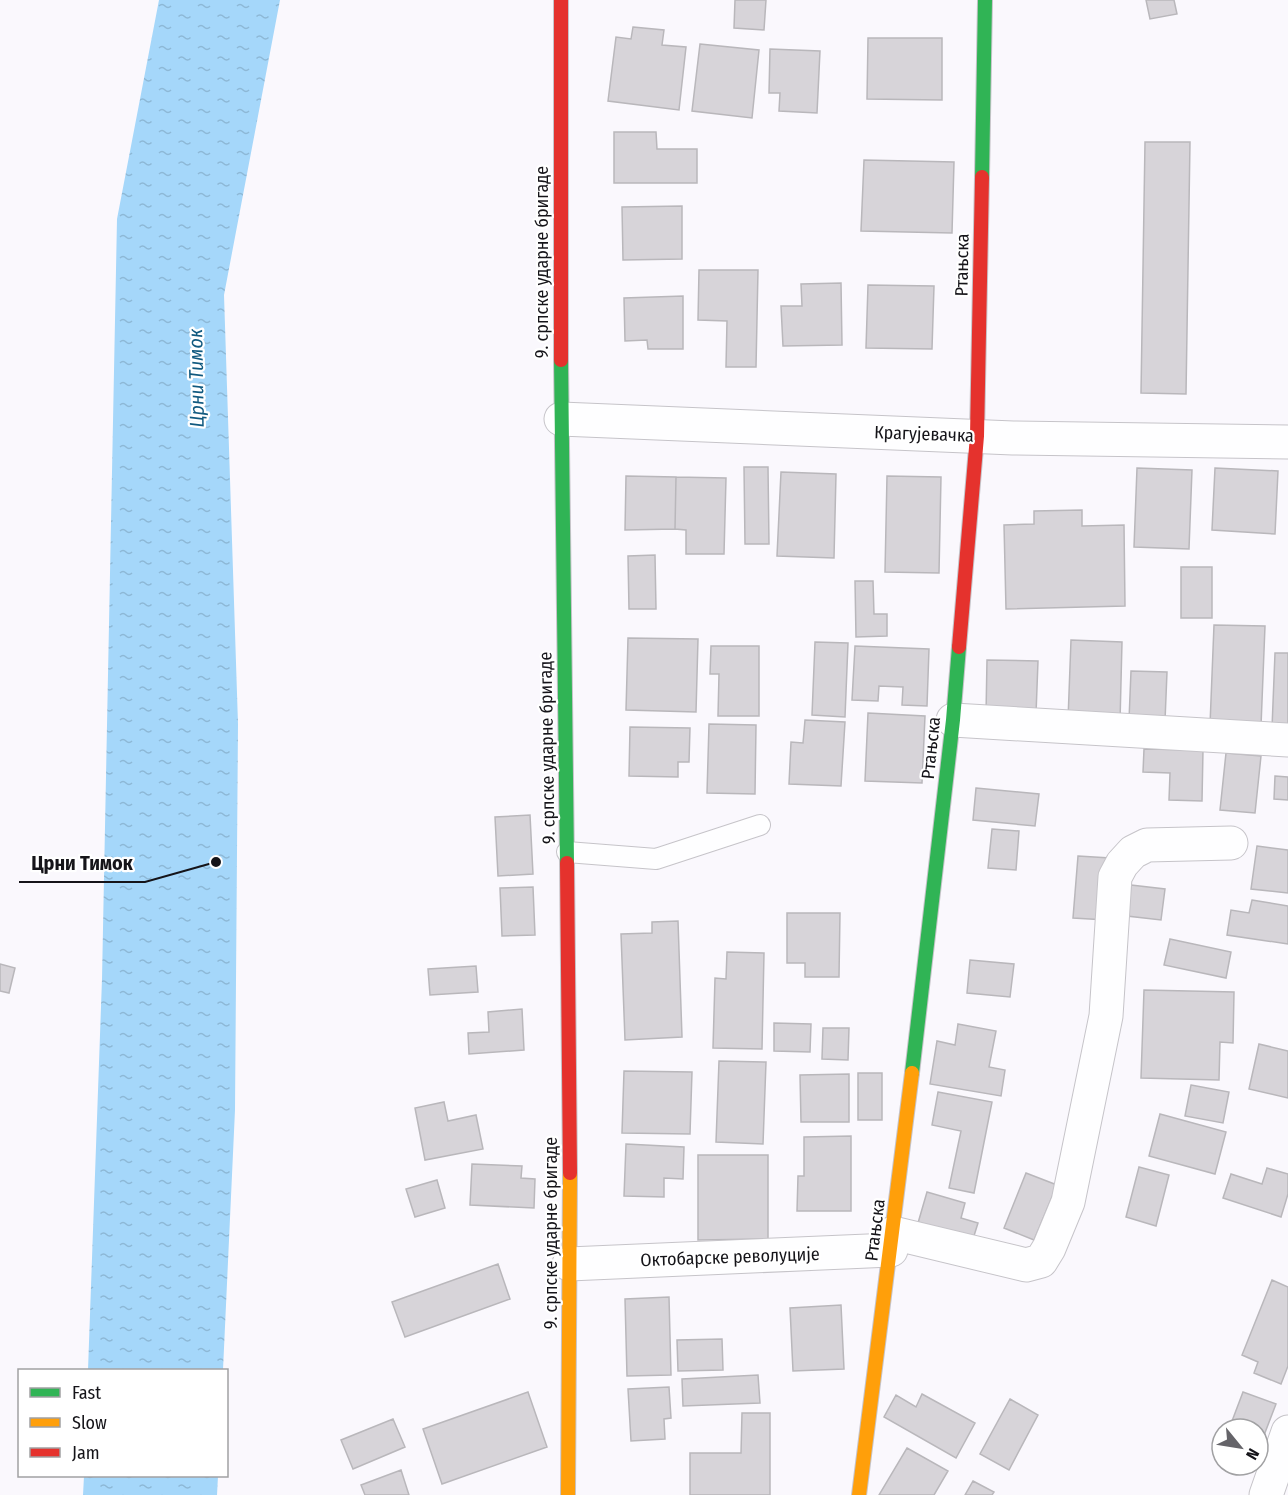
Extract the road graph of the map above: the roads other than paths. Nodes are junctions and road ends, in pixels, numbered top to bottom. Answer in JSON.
{"nodes":[{"id":1,"x":561,"y":0,"type":"edge"},
{"id":2,"x":985,"y":0,"type":"edge"},
{"id":3,"x":561,"y":419,"type":"junction"},
{"id":4,"x":977,"y":436,"type":"junction"},
{"id":5,"x":1288,"y":442,"type":"edge"},
{"id":6,"x":953,"y":720,"type":"junction"},
{"id":7,"x":1288,"y":740,"type":"edge"},
{"id":8,"x":760,"y":825,"type":"dead end"},
{"id":9,"x":1231,"y":843,"type":"dead end"},
{"id":10,"x":567,"y":852,"type":"junction"},
{"id":11,"x":892,"y":1242,"type":"junction"},
{"id":12,"x":569,"y":1264,"type":"junction"},
{"id":13,"x":1288,"y":1432,"type":"edge"},
{"id":14,"x":568,"y":1495,"type":"edge"},
{"id":15,"x":859,"y":1495,"type":"edge"},
{"id":16,"x":1266,"y":1495,"type":"edge"}],
"edges":[{"from":1,"to":3,"type":"street","name":"9. српске ударне бригаде"},
{"from":2,"to":4,"type":"street","name":"Ртањска"},
{"from":3,"to":4,"type":"street","name":"Крагујевачка"},
{"from":3,"to":10,"type":"street","name":"9. српске ударне бригаде"},
{"from":4,"to":5,"type":"street","name":"Крагујевачка"},
{"from":4,"to":6,"type":"street","name":"Ртањска"},
{"from":6,"to":7,"type":"street"},
{"from":6,"to":11,"type":"street","name":"Ртањска"},
{"from":8,"to":10,"type":"lane"},
{"from":9,"to":11,"type":"street","name":"Октобарске револуције"},
{"from":10,"to":12,"type":"street","name":"9. српске ударне бригаде"},
{"from":11,"to":12,"type":"street","name":"Октобарске револуције"},
{"from":11,"to":15,"type":"street","name":"Ртањска"},
{"from":12,"to":14,"type":"street","name":"9. српске ударне бригаде"},
{"from":13,"to":16,"type":"street"}]}
